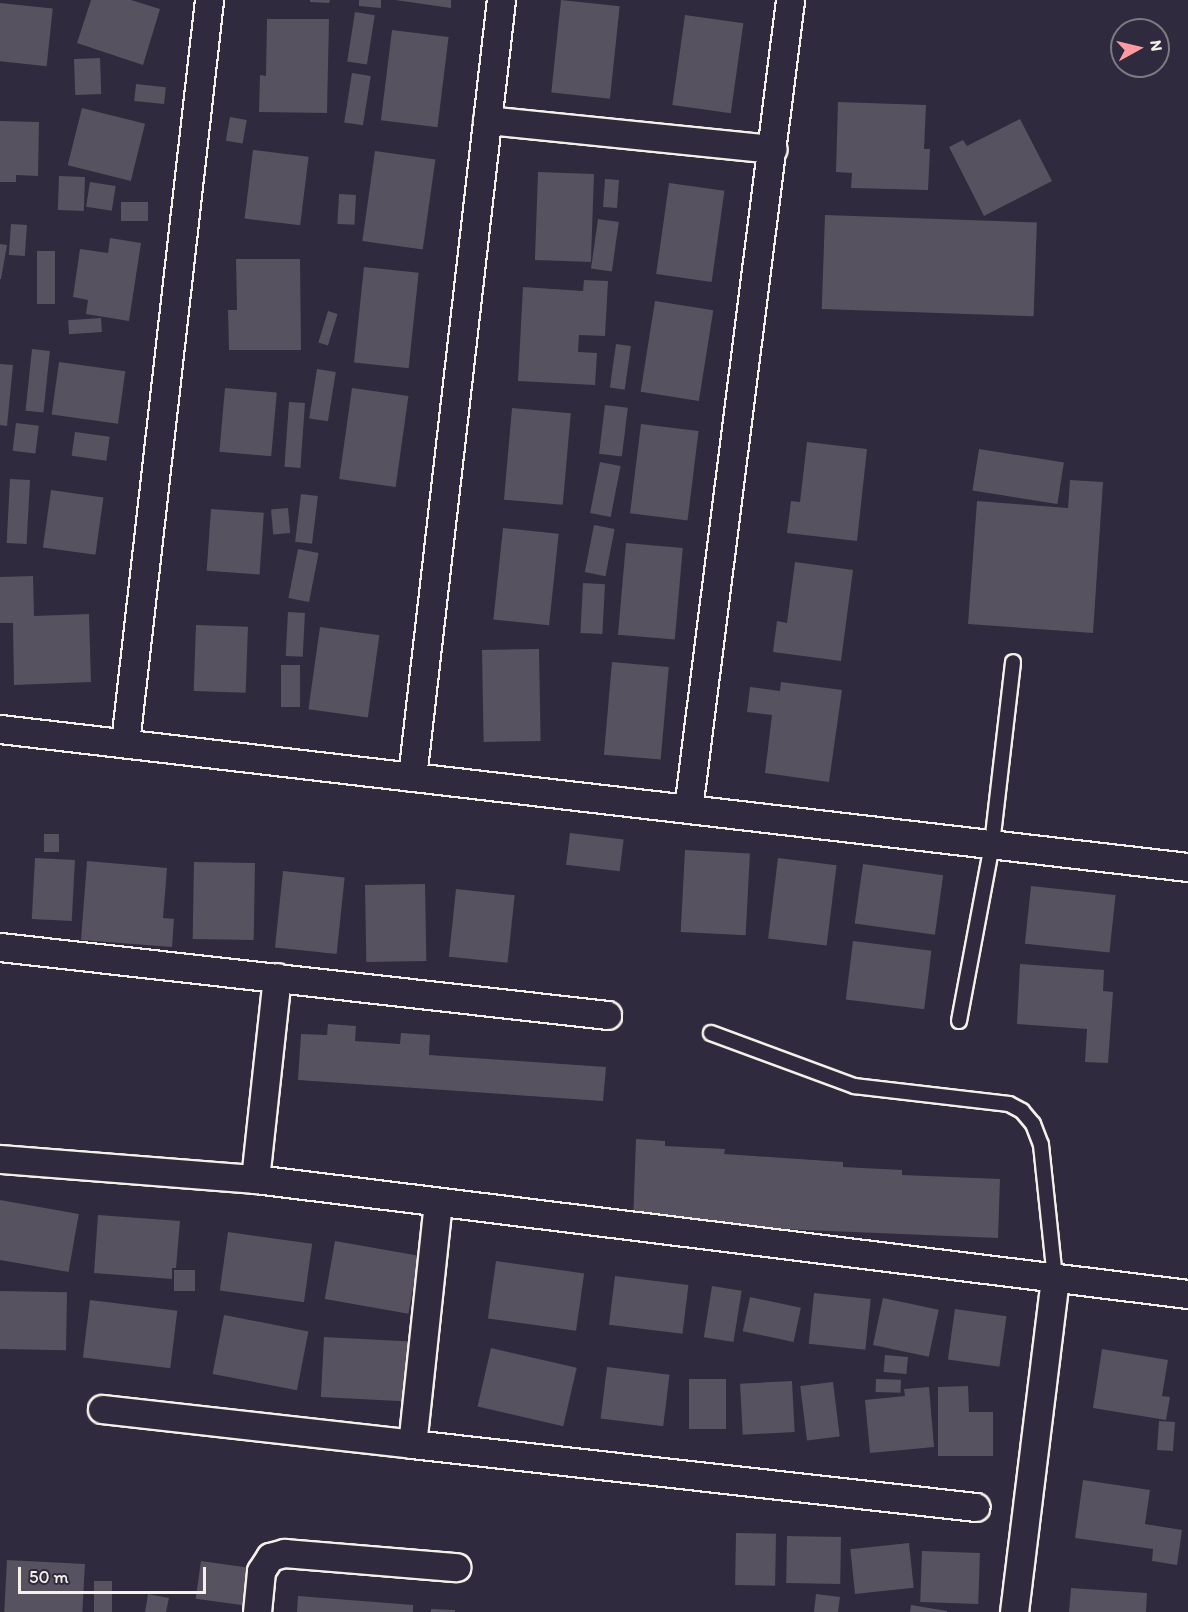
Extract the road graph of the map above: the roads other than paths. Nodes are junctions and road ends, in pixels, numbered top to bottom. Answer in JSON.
{"nodes":[{"id":1,"x":209,"y":0,"type":"edge"},
{"id":2,"x":501,"y":0,"type":"edge"},
{"id":3,"x":790,"y":0,"type":"edge"},
{"id":4,"x":487,"y":120,"type":"junction"},
{"id":5,"x":773,"y":148,"type":"junction"},
{"id":6,"x":1013,"y":662,"type":"dead end"},
{"id":7,"x":0,"y":729,"type":"edge"},
{"id":8,"x":124,"y":743,"type":"junction"},
{"id":9,"x":412,"y":777,"type":"junction"},
{"id":10,"x":688,"y":809,"type":"junction"},
{"id":11,"x":992,"y":844,"type":"junction"},
{"id":12,"x":1188,"y":867,"type":"edge"},
{"id":13,"x":0,"y":946,"type":"edge"},
{"id":14,"x":277,"y":977,"type":"junction"},
{"id":15,"x":607,"y":1015,"type":"dead end"},
{"id":16,"x":959,"y":1021,"type":"dead end"},
{"id":17,"x":711,"y":1033,"type":"dead end"},
{"id":18,"x":0,"y":1159,"type":"edge"},
{"id":19,"x":255,"y":1179,"type":"junction"},
{"id":20,"x":438,"y":1202,"type":"junction"},
{"id":21,"x":1055,"y":1278,"type":"junction"},
{"id":22,"x":1188,"y":1294,"type":"edge"},
{"id":23,"x":102,"y":1409,"type":"dead end"},
{"id":24,"x":412,"y":1444,"type":"junction"},
{"id":25,"x":975,"y":1507,"type":"dead end"},
{"id":26,"x":456,"y":1568,"type":"dead end"},
{"id":27,"x":257,"y":1612,"type":"edge"},
{"id":28,"x":1014,"y":1612,"type":"edge"}],
"edges":[{"from":1,"to":8,"type":"street"},
{"from":2,"to":4,"type":"street"},
{"from":3,"to":5,"type":"street"},
{"from":4,"to":5,"type":"street"},
{"from":4,"to":9,"type":"street"},
{"from":5,"to":10,"type":"street"},
{"from":6,"to":11,"type":"lane"},
{"from":7,"to":8,"type":"street"},
{"from":8,"to":9,"type":"street"},
{"from":9,"to":10,"type":"street"},
{"from":10,"to":11,"type":"street"},
{"from":11,"to":12,"type":"street"},
{"from":11,"to":16,"type":"lane"},
{"from":13,"to":14,"type":"street"},
{"from":14,"to":15,"type":"street"},
{"from":14,"to":19,"type":"street"},
{"from":17,"to":21,"type":"lane"},
{"from":18,"to":19,"type":"street"},
{"from":19,"to":20,"type":"street"},
{"from":20,"to":21,"type":"street"},
{"from":20,"to":24,"type":"street"},
{"from":21,"to":22,"type":"street"},
{"from":21,"to":28,"type":"street"},
{"from":23,"to":24,"type":"street"},
{"from":24,"to":25,"type":"street"},
{"from":26,"to":27,"type":"street"}]}
